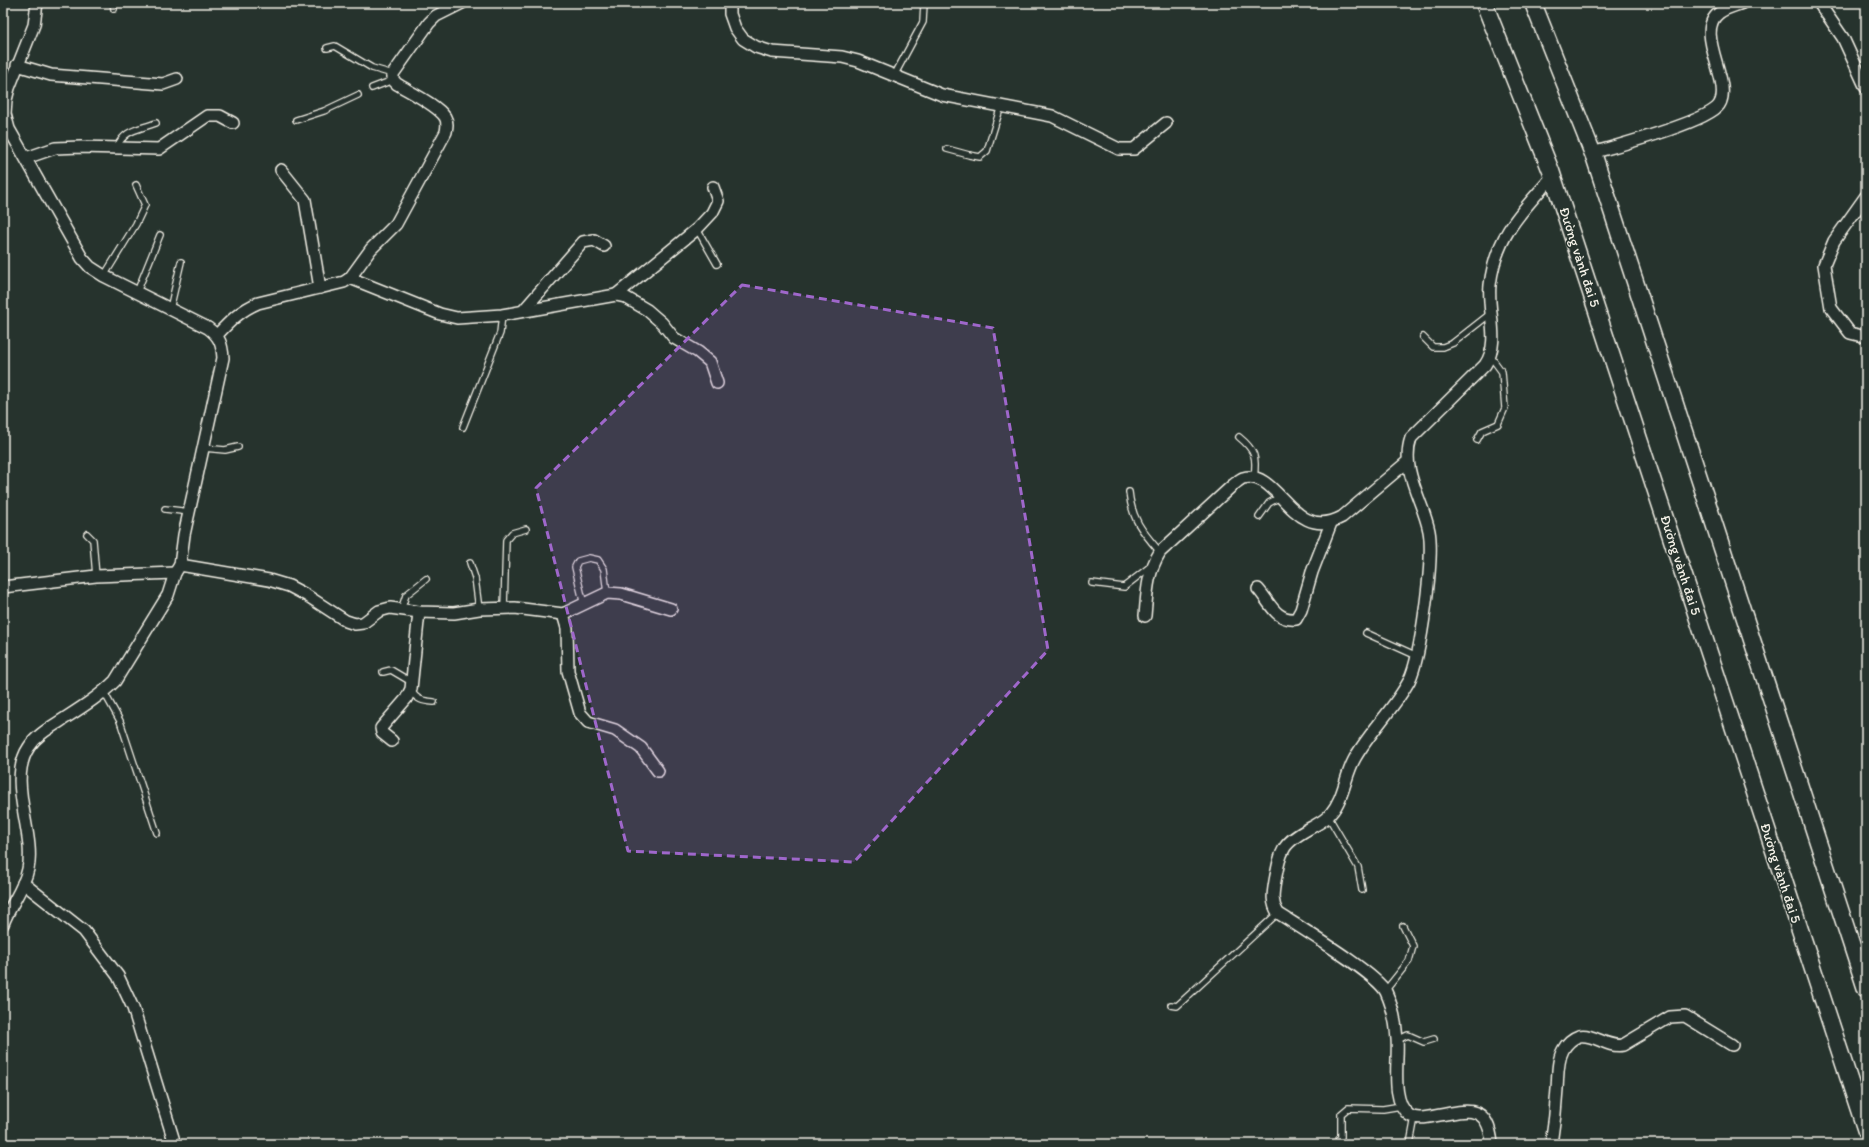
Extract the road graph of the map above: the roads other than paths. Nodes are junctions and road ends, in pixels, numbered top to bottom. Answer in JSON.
{"nodes":[{"id":1,"x":38,"y":3,"type":"edge"},
{"id":2,"x":462,"y":3,"type":"edge"},
{"id":3,"x":730,"y":3,"type":"edge"},
{"id":4,"x":924,"y":3,"type":"edge"},
{"id":5,"x":1484,"y":3,"type":"edge"},
{"id":6,"x":1533,"y":3,"type":"edge"},
{"id":7,"x":1742,"y":3,"type":"edge"},
{"id":8,"x":1819,"y":3,"type":"edge"},
{"id":9,"x":328,"y":48,"type":"dead end"},
{"id":10,"x":17,"y":65,"type":"junction"},
{"id":11,"x":894,"y":76,"type":"junction"},
{"id":12,"x":393,"y":77,"type":"junction"},
{"id":13,"x":177,"y":79,"type":"dead end"},
{"id":14,"x":372,"y":88,"type":"dead end"},
{"id":15,"x":1866,"y":88,"type":"edge"},
{"id":16,"x":358,"y":95,"type":"dead end"},
{"id":17,"x":1001,"y":106,"type":"junction"},
{"id":18,"x":296,"y":120,"type":"dead end"},
{"id":19,"x":156,"y":123,"type":"dead end"},
{"id":20,"x":233,"y":123,"type":"dead end"},
{"id":21,"x":1166,"y":123,"type":"dead end"},
{"id":22,"x":947,"y":148,"type":"dead end"},
{"id":23,"x":116,"y":149,"type":"junction"},
{"id":24,"x":1592,"y":153,"type":"junction"},
{"id":25,"x":26,"y":158,"type":"junction"},
{"id":26,"x":281,"y":170,"type":"dead end"},
{"id":27,"x":1553,"y":176,"type":"junction"},
{"id":28,"x":136,"y":185,"type":"dead end"},
{"id":29,"x":713,"y":187,"type":"dead end"},
{"id":30,"x":1866,"y":196,"type":"edge"},
{"id":31,"x":697,"y":230,"type":"junction"},
{"id":32,"x":160,"y":235,"type":"dead end"},
{"id":33,"x":604,"y":246,"type":"dead end"},
{"id":34,"x":181,"y":262,"type":"dead end"},
{"id":35,"x":717,"y":264,"type":"dead end"},
{"id":36,"x":104,"y":276,"type":"junction"},
{"id":37,"x":350,"y":278,"type":"junction"},
{"id":38,"x":320,"y":288,"type":"junction"},
{"id":39,"x":137,"y":292,"type":"junction"},
{"id":40,"x":616,"y":295,"type":"junction"},
{"id":41,"x":170,"y":309,"type":"junction"},
{"id":42,"x":523,"y":311,"type":"junction"},
{"id":43,"x":1490,"y":314,"type":"junction"},
{"id":44,"x":502,"y":315,"type":"junction"},
{"id":45,"x":217,"y":334,"type":"junction"},
{"id":46,"x":1424,"y":337,"type":"dead end"},
{"id":47,"x":1866,"y":337,"type":"edge"},
{"id":48,"x":1491,"y":357,"type":"junction"},
{"id":49,"x":716,"y":383,"type":"dead end"},
{"id":50,"x":463,"y":427,"type":"dead end"},
{"id":51,"x":1239,"y":436,"type":"dead end"},
{"id":52,"x":1477,"y":440,"type":"dead end"},
{"id":53,"x":238,"y":447,"type":"dead end"},
{"id":54,"x":204,"y":448,"type":"junction"},
{"id":55,"x":1407,"y":462,"type":"junction"},
{"id":56,"x":1254,"y":478,"type":"junction"},
{"id":57,"x":1129,"y":492,"type":"dead end"},
{"id":58,"x":1280,"y":496,"type":"junction"},
{"id":59,"x":165,"y":509,"type":"dead end"},
{"id":60,"x":190,"y":512,"type":"junction"},
{"id":61,"x":1259,"y":517,"type":"dead end"},
{"id":62,"x":1331,"y":523,"type":"junction"},
{"id":63,"x":526,"y":529,"type":"dead end"},
{"id":64,"x":87,"y":534,"type":"dead end"},
{"id":65,"x":1160,"y":552,"type":"junction"},
{"id":66,"x":470,"y":563,"type":"dead end"},
{"id":67,"x":1152,"y":564,"type":"junction"},
{"id":68,"x":177,"y":569,"type":"junction"},
{"id":69,"x":96,"y":576,"type":"junction"},
{"id":70,"x":426,"y":579,"type":"dead end"},
{"id":71,"x":1092,"y":583,"type":"dead end"},
{"id":72,"x":3,"y":587,"type":"edge"},
{"id":73,"x":1258,"y":588,"type":"dead end"},
{"id":74,"x":607,"y":593,"type":"junction"},
{"id":75,"x":584,"y":605,"type":"junction"},
{"id":76,"x":504,"y":608,"type":"junction"},
{"id":77,"x":479,"y":609,"type":"junction"},
{"id":78,"x":671,"y":609,"type":"dead end"},
{"id":79,"x":401,"y":610,"type":"junction"},
{"id":80,"x":419,"y":612,"type":"junction"},
{"id":81,"x":563,"y":614,"type":"junction"},
{"id":82,"x":1145,"y":616,"type":"dead end"},
{"id":83,"x":1366,"y":633,"type":"dead end"},
{"id":84,"x":1417,"y":656,"type":"junction"},
{"id":85,"x":383,"y":672,"type":"dead end"},
{"id":86,"x":412,"y":686,"type":"junction"},
{"id":87,"x":104,"y":692,"type":"junction"},
{"id":88,"x":434,"y":702,"type":"dead end"},
{"id":89,"x":392,"y":741,"type":"dead end"},
{"id":90,"x":658,"y":771,"type":"dead end"},
{"id":91,"x":1328,"y":816,"type":"junction"},
{"id":92,"x":157,"y":833,"type":"dead end"},
{"id":93,"x":23,"y":883,"type":"junction"},
{"id":94,"x":1362,"y":890,"type":"dead end"},
{"id":95,"x":1278,"y":913,"type":"junction"},
{"id":96,"x":3,"y":924,"type":"edge"},
{"id":97,"x":1403,"y":926,"type":"dead end"},
{"id":98,"x":1866,"y":989,"type":"edge"},
{"id":99,"x":1385,"y":990,"type":"junction"},
{"id":100,"x":1171,"y":1005,"type":"dead end"},
{"id":101,"x":1434,"y":1039,"type":"dead end"},
{"id":102,"x":1397,"y":1040,"type":"junction"},
{"id":103,"x":1732,"y":1045,"type":"dead end"},
{"id":104,"x":1401,"y":1106,"type":"junction"},
{"id":105,"x":1415,"y":1117,"type":"junction"},
{"id":106,"x":1866,"y":1131,"type":"edge"},
{"id":107,"x":175,"y":1144,"type":"edge"},
{"id":108,"x":1335,"y":1144,"type":"edge"},
{"id":109,"x":1410,"y":1144,"type":"edge"},
{"id":110,"x":1492,"y":1144,"type":"edge"},
{"id":111,"x":1551,"y":1144,"type":"edge"}],
"edges":[{"from":1,"to":10,"type":"street"},
{"from":2,"to":12,"type":"street"},
{"from":3,"to":11,"type":"street"},
{"from":4,"to":11,"type":"lane"},
{"from":5,"to":27,"type":"main road","name":"Đường vành đai 5"},
{"from":6,"to":24,"type":"main road"},
{"from":7,"to":24,"type":"street"},
{"from":8,"to":15,"type":"street"},
{"from":9,"to":12,"type":"lane"},
{"from":10,"to":13,"type":"street"},
{"from":10,"to":25,"type":"street"},
{"from":11,"to":17,"type":"street"},
{"from":12,"to":14,"type":"lane"},
{"from":12,"to":37,"type":"street"},
{"from":16,"to":18,"type":"lane"},
{"from":17,"to":21,"type":"street"},
{"from":17,"to":22,"type":"lane"},
{"from":19,"to":23,"type":"lane"},
{"from":20,"to":23,"type":"street"},
{"from":23,"to":25,"type":"street"},
{"from":24,"to":98,"type":"main road"},
{"from":25,"to":36,"type":"street"},
{"from":26,"to":38,"type":"street"},
{"from":27,"to":43,"type":"street"},
{"from":27,"to":106,"type":"main road","name":"Đường vành đai 5"},
{"from":28,"to":36,"type":"lane"},
{"from":29,"to":31,"type":"street"},
{"from":30,"to":47,"type":"street"},
{"from":31,"to":35,"type":"lane"},
{"from":31,"to":40,"type":"street"},
{"from":32,"to":39,"type":"lane"},
{"from":33,"to":42,"type":"street"},
{"from":34,"to":41,"type":"lane"},
{"from":36,"to":39,"type":"street"},
{"from":37,"to":38,"type":"street"},
{"from":37,"to":44,"type":"street"},
{"from":38,"to":45,"type":"street"},
{"from":39,"to":41,"type":"street"},
{"from":40,"to":42,"type":"street"},
{"from":40,"to":49,"type":"street"},
{"from":41,"to":45,"type":"street"},
{"from":42,"to":44,"type":"street"},
{"from":43,"to":46,"type":"lane"},
{"from":43,"to":48,"type":"street"},
{"from":44,"to":50,"type":"lane"},
{"from":45,"to":54,"type":"street"},
{"from":48,"to":52,"type":"lane"},
{"from":48,"to":55,"type":"street"},
{"from":51,"to":56,"type":"lane"},
{"from":53,"to":54,"type":"lane"},
{"from":54,"to":60,"type":"street"},
{"from":55,"to":62,"type":"street"},
{"from":55,"to":84,"type":"street"},
{"from":56,"to":58,"type":"street"},
{"from":56,"to":65,"type":"street"},
{"from":57,"to":65,"type":"lane"},
{"from":58,"to":61,"type":"lane"},
{"from":58,"to":62,"type":"street"},
{"from":59,"to":60,"type":"lane"},
{"from":60,"to":68,"type":"street"},
{"from":62,"to":73,"type":"street"},
{"from":63,"to":76,"type":"lane"},
{"from":64,"to":69,"type":"lane"},
{"from":65,"to":67,"type":"street"},
{"from":66,"to":77,"type":"lane"},
{"from":67,"to":71,"type":"lane"},
{"from":67,"to":82,"type":"street"},
{"from":68,"to":69,"type":"street"},
{"from":68,"to":79,"type":"street"},
{"from":68,"to":87,"type":"street"},
{"from":69,"to":72,"type":"street"},
{"from":70,"to":79,"type":"lane"},
{"from":74,"to":75,"type":"street"},
{"from":74,"to":75,"type":"lane"},
{"from":74,"to":78,"type":"street"},
{"from":75,"to":81,"type":"street"},
{"from":76,"to":77,"type":"street"},
{"from":76,"to":81,"type":"street"},
{"from":77,"to":80,"type":"street"},
{"from":79,"to":80,"type":"street"},
{"from":80,"to":86,"type":"street"},
{"from":81,"to":90,"type":"street"},
{"from":83,"to":84,"type":"lane"},
{"from":84,"to":91,"type":"street"},
{"from":85,"to":86,"type":"lane"},
{"from":86,"to":88,"type":"lane"},
{"from":86,"to":89,"type":"street"},
{"from":87,"to":92,"type":"lane"},
{"from":87,"to":93,"type":"street"},
{"from":91,"to":94,"type":"lane"},
{"from":91,"to":95,"type":"street"},
{"from":93,"to":96,"type":"street"},
{"from":93,"to":107,"type":"street"},
{"from":95,"to":99,"type":"street"},
{"from":95,"to":100,"type":"lane"},
{"from":97,"to":99,"type":"lane"},
{"from":99,"to":102,"type":"street"},
{"from":101,"to":102,"type":"lane"},
{"from":102,"to":104,"type":"street"},
{"from":103,"to":111,"type":"street"},
{"from":104,"to":105,"type":"street"},
{"from":104,"to":108,"type":"lane"},
{"from":105,"to":109,"type":"lane"},
{"from":105,"to":110,"type":"street"}]}
